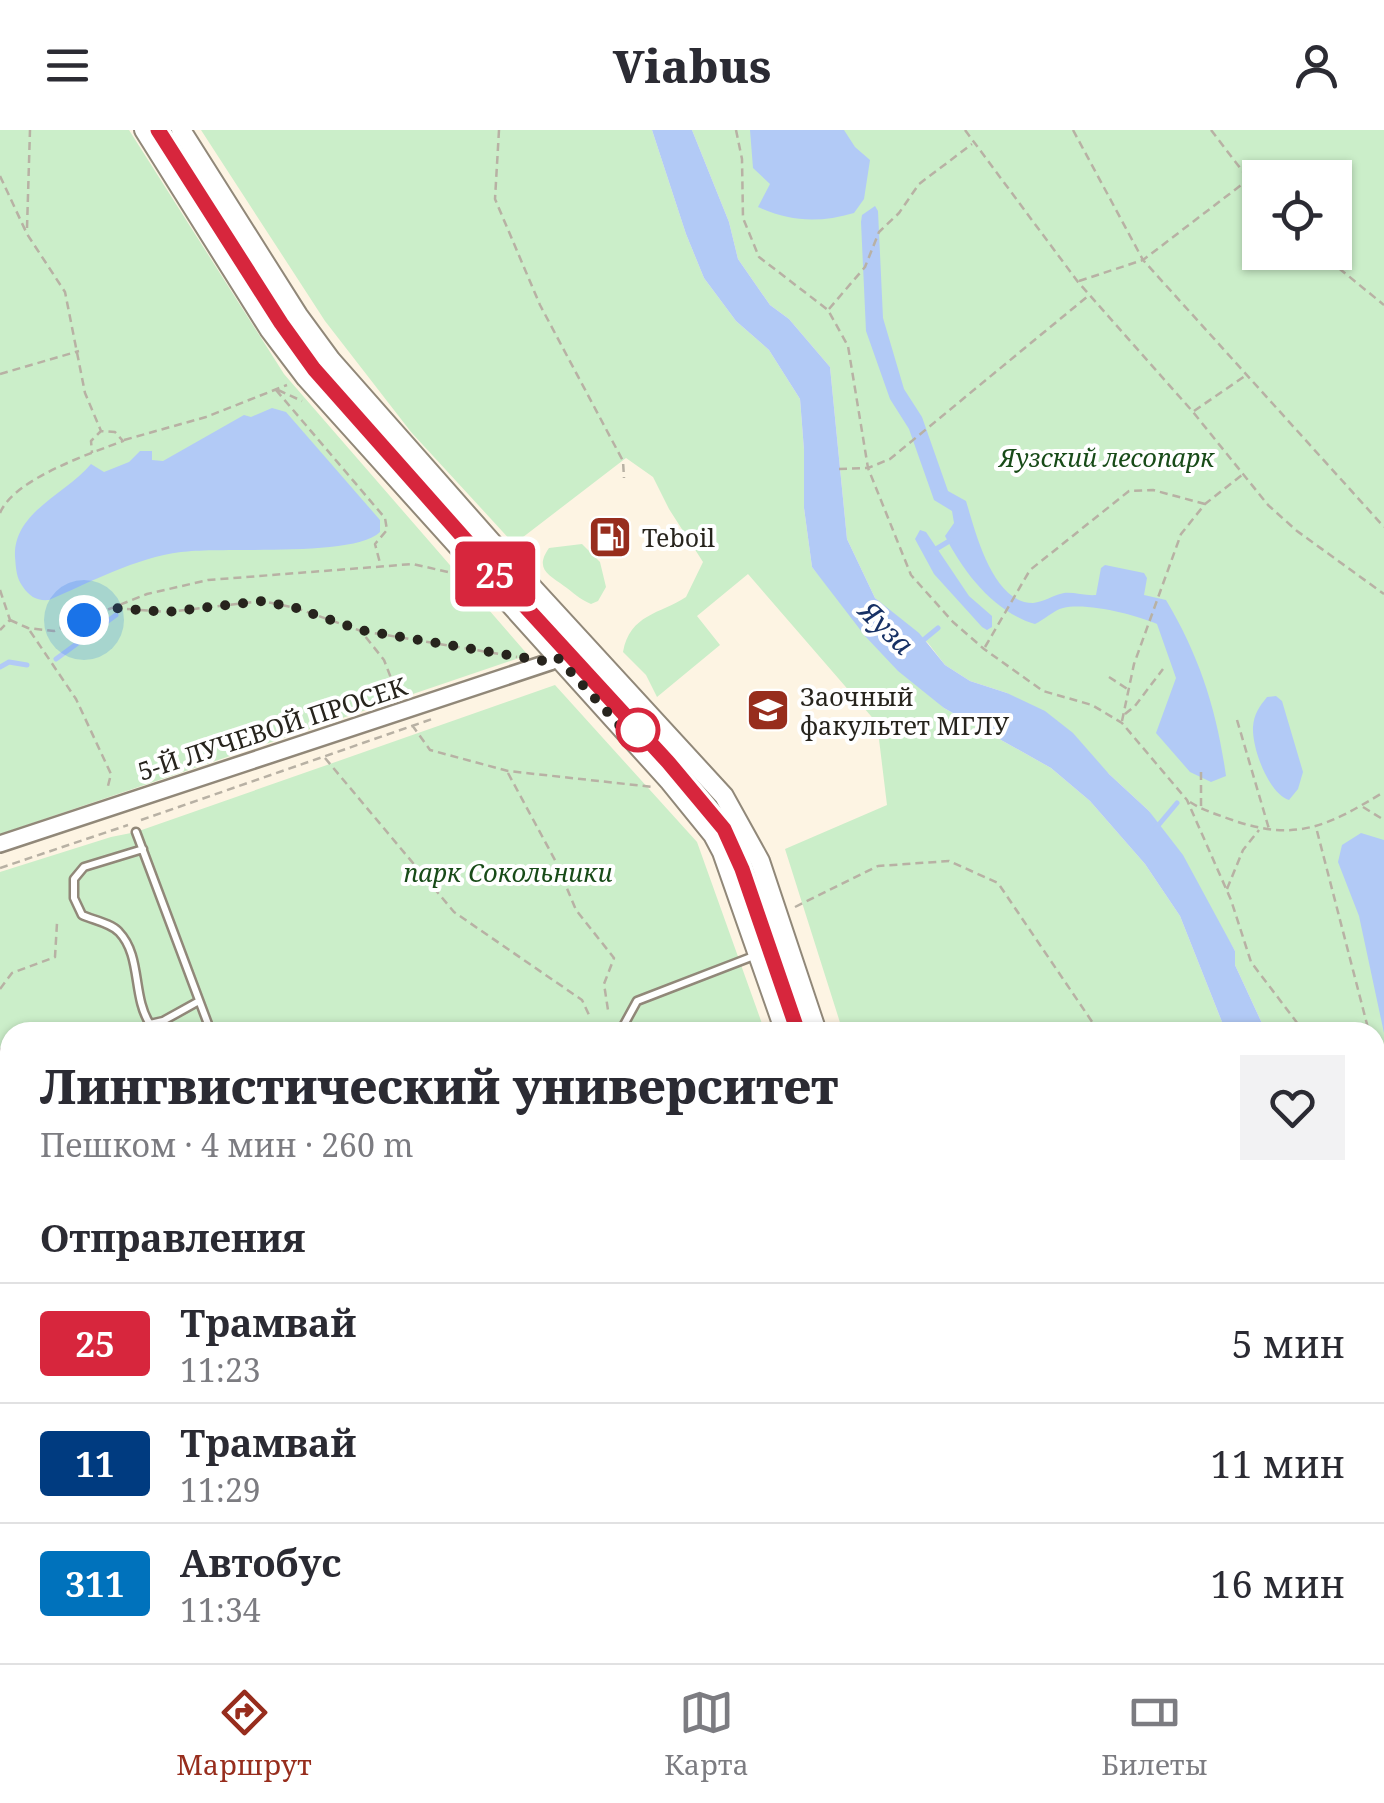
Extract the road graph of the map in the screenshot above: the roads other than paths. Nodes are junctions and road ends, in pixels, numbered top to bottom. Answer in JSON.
{"nodes":[{"id":1,"x":144,"y":130,"type":"edge"},
{"id":2,"x":182,"y":130,"type":"edge"},
{"id":3,"x":585,"y":644,"type":"junction"},
{"id":4,"x":554,"y":660,"type":"junction"},
{"id":5,"x":136,"y":832,"type":"dead end"},
{"id":6,"x":0,"y":844,"type":"edge"},
{"id":7,"x":143,"y":849,"type":"junction"},
{"id":8,"x":786,"y":943,"type":"junction"},
{"id":9,"x":758,"y":953,"type":"junction"},
{"id":10,"x":200,"y":1001,"type":"junction"},
{"id":11,"x":149,"y":1022,"type":"edge"},
{"id":12,"x":159,"y":1022,"type":"edge"},
{"id":13,"x":208,"y":1022,"type":"edge"},
{"id":14,"x":625,"y":1022,"type":"edge"},
{"id":15,"x":782,"y":1022,"type":"edge"},
{"id":16,"x":814,"y":1022,"type":"edge"}],
"edges":[{"from":1,"to":4,"type":"main road"},
{"from":2,"to":3,"type":"main road"},
{"from":3,"to":4,"type":"street","name":"5-Й ЛУЧЕВОЙ ПРОСЕК"},
{"from":3,"to":8,"type":"main road"},
{"from":4,"to":6,"type":"street","name":"5-Й ЛУЧЕВОЙ ПРОСЕК"},
{"from":4,"to":9,"type":"main road"},
{"from":5,"to":7,"type":"lane"},
{"from":7,"to":10,"type":"lane"},
{"from":7,"to":11,"type":"lane"},
{"from":8,"to":9,"type":"lane"},
{"from":8,"to":16,"type":"main road"},
{"from":9,"to":14,"type":"lane"},
{"from":9,"to":15,"type":"main road"},
{"from":10,"to":12,"type":"lane"},
{"from":10,"to":13,"type":"lane"}]}
